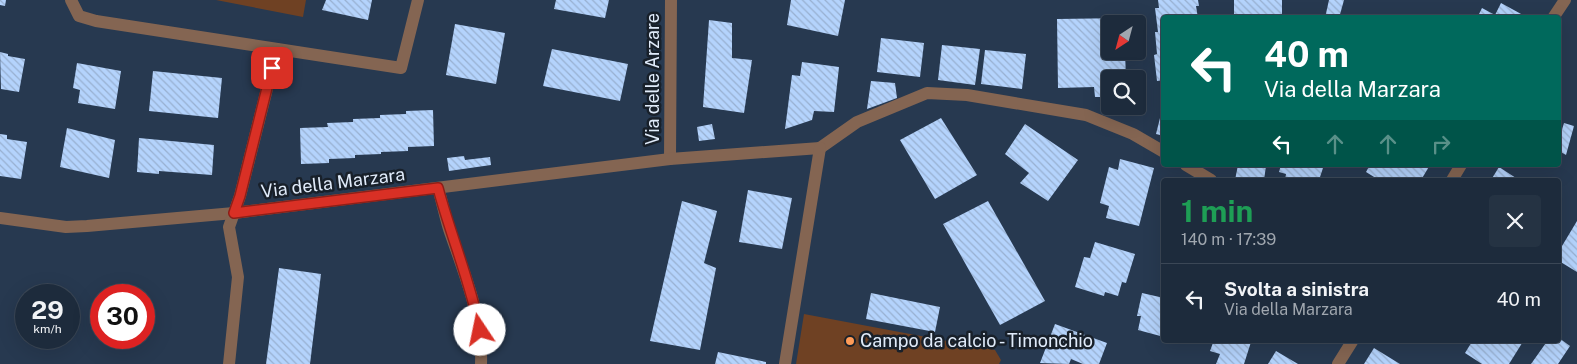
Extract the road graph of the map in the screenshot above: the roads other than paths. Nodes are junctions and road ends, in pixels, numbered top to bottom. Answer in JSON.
{"nodes":[{"id":1,"x":72,"y":0,"type":"edge"},
{"id":2,"x":418,"y":0,"type":"edge"},
{"id":3,"x":671,"y":0,"type":"edge"},
{"id":4,"x":1552,"y":0,"type":"edge"},
{"id":5,"x":1565,"y":0,"type":"edge"},
{"id":6,"x":1552,"y":15,"type":"edge"},
{"id":7,"x":1554,"y":15,"type":"edge"},
{"id":8,"x":277,"y":49,"type":"junction"},
{"id":9,"x":820,"y":148,"type":"junction"},
{"id":10,"x":1161,"y":150,"type":"edge"},
{"id":11,"x":670,"y":159,"type":"junction"},
{"id":12,"x":1189,"y":167,"type":"edge"},
{"id":13,"x":1461,"y":167,"type":"edge"},
{"id":14,"x":1208,"y":178,"type":"edge"},
{"id":15,"x":1453,"y":178,"type":"edge"},
{"id":16,"x":438,"y":188,"type":"junction"},
{"id":17,"x":234,"y":213,"type":"junction"},
{"id":18,"x":0,"y":218,"type":"edge"},
{"id":19,"x":1351,"y":343,"type":"edge"},
{"id":20,"x":228,"y":364,"type":"edge"},
{"id":21,"x":481,"y":364,"type":"edge"},
{"id":22,"x":786,"y":364,"type":"edge"},
{"id":23,"x":1338,"y":364,"type":"edge"}],
"edges":[{"from":1,"to":8,"type":"street"},
{"from":2,"to":8,"type":"street"},
{"from":3,"to":11,"type":"street","name":"Via delle Arzare"},
{"from":4,"to":6,"type":"street"},
{"from":5,"to":7,"type":"street"},
{"from":8,"to":17,"type":"street"},
{"from":9,"to":10,"type":"street"},
{"from":9,"to":11,"type":"street","name":"Via della Marzara"},
{"from":9,"to":22,"type":"street"},
{"from":11,"to":16,"type":"street","name":"Via della Marzara"},
{"from":12,"to":14,"type":"street"},
{"from":13,"to":15,"type":"street"},
{"from":16,"to":17,"type":"street","name":"Via della Marzara"},
{"from":16,"to":21,"type":"street"},
{"from":17,"to":18,"type":"street","name":"Via della Marzara"},
{"from":17,"to":20,"type":"street"},
{"from":19,"to":23,"type":"street"}]}
